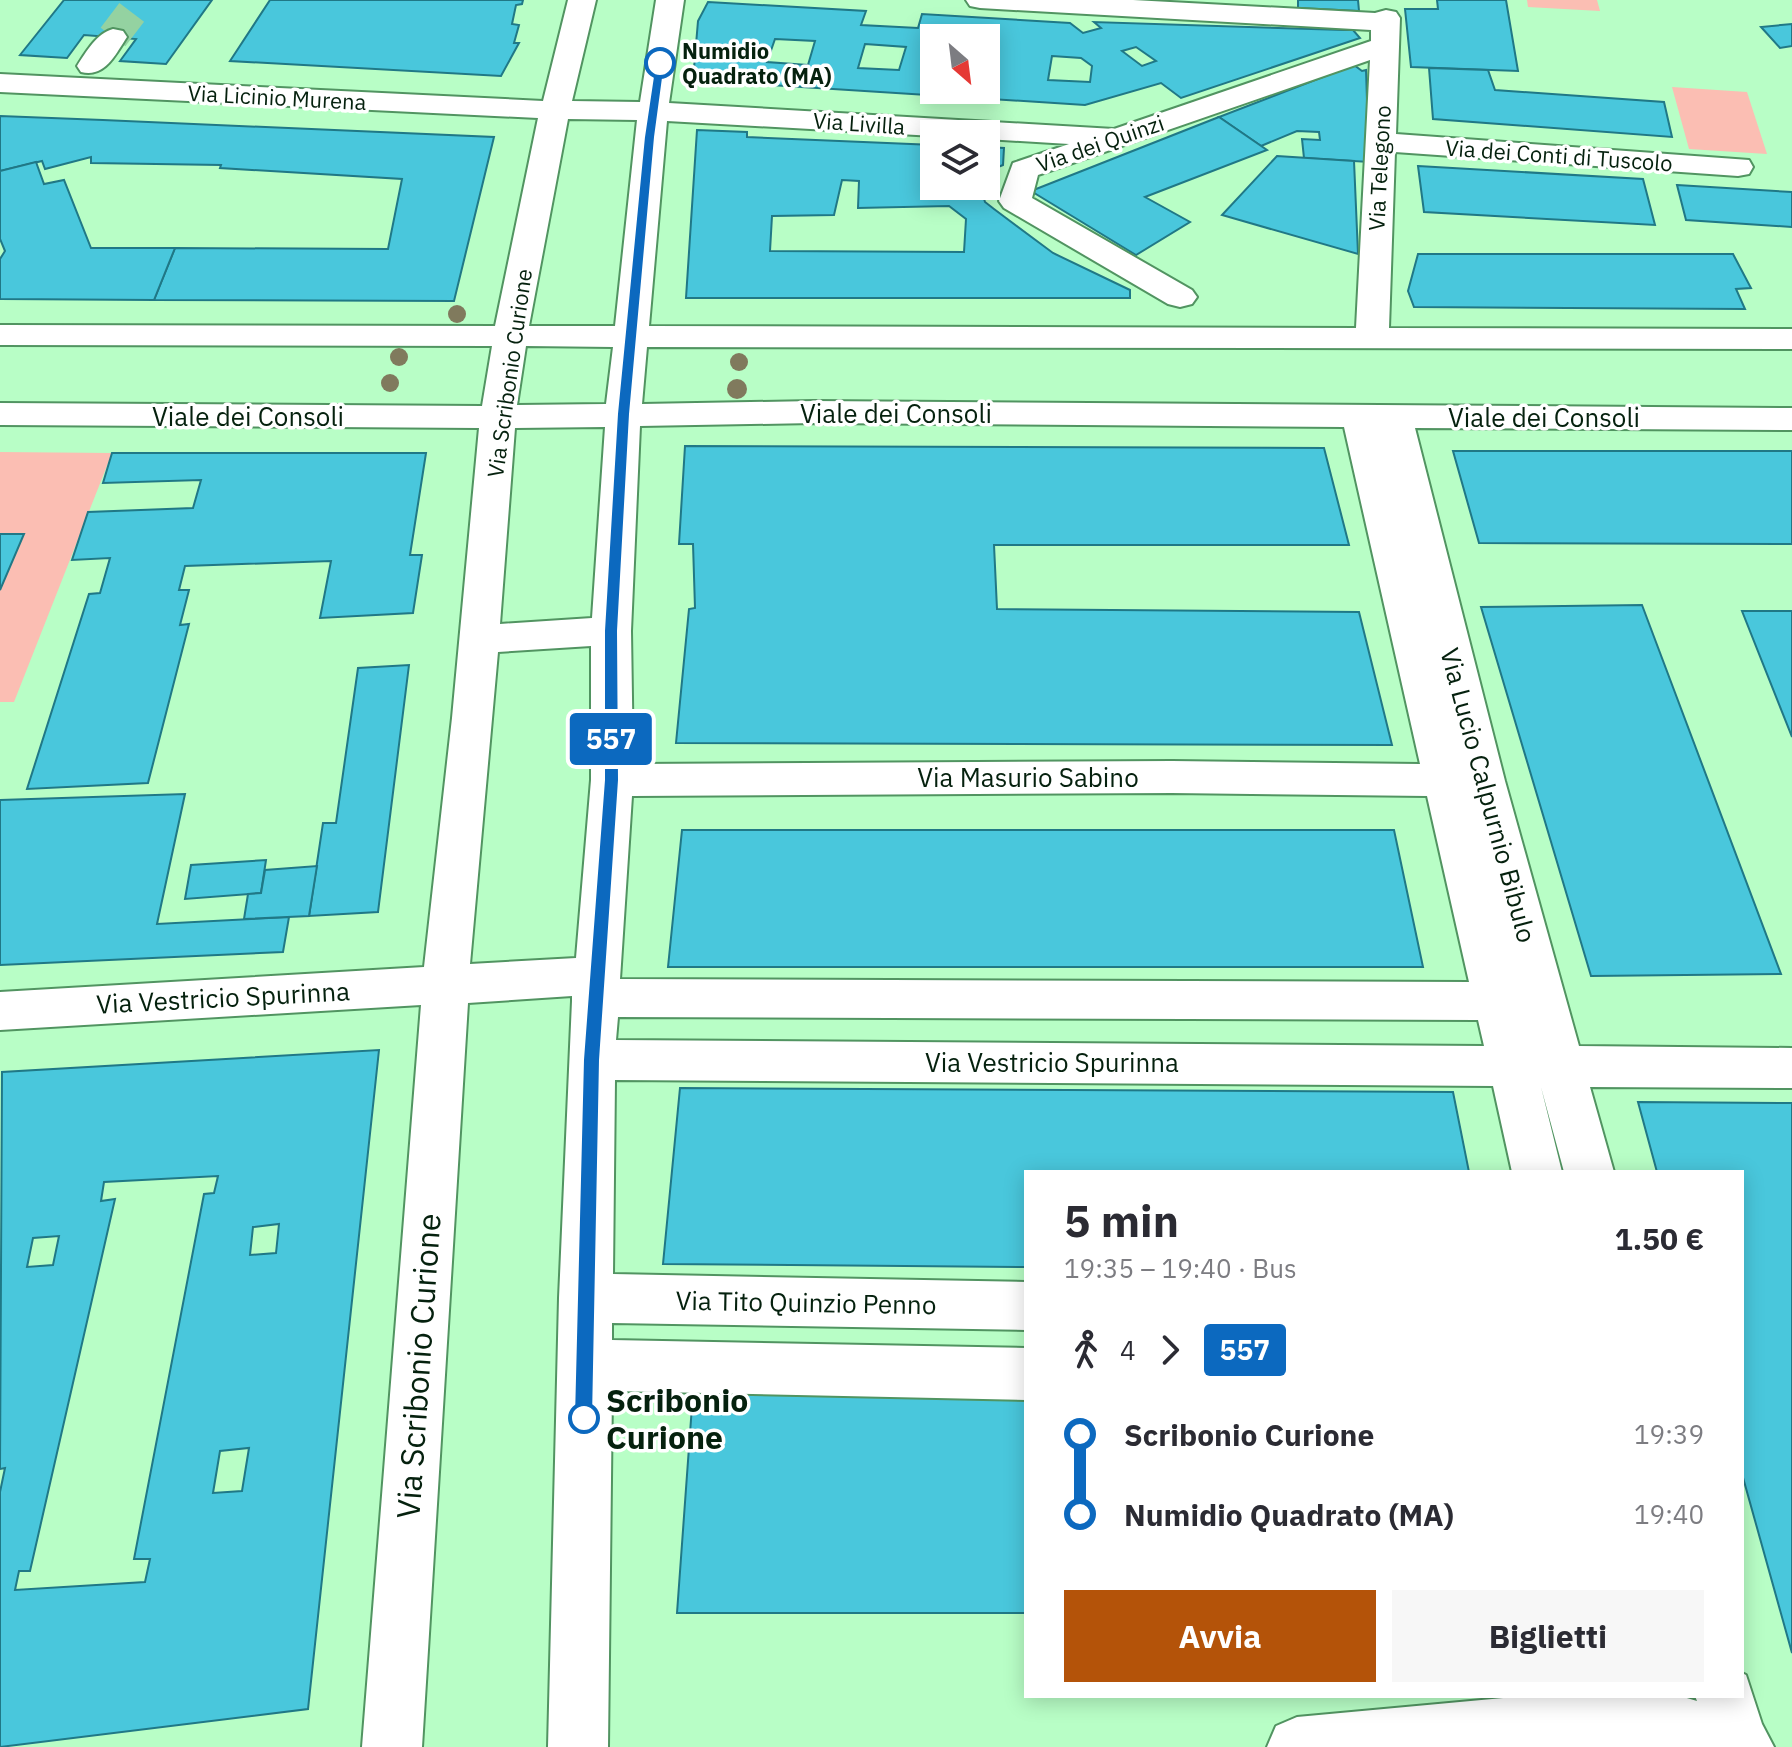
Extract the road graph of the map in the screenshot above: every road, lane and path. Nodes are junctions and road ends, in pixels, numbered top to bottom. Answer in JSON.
{"nodes":[{"id":1,"x":582,"y":0,"type":"edge"},
{"id":2,"x":670,"y":0,"type":"edge"},
{"id":3,"x":980,"y":0,"type":"edge"},
{"id":4,"x":1386,"y":23,"type":"edge"},
{"id":5,"x":113,"y":37,"type":"tunnel mouth"},
{"id":6,"x":91,"y":66,"type":"dead end"},
{"id":7,"x":0,"y":83,"type":"edge"},
{"id":8,"x":555,"y":110,"type":"junction"},
{"id":9,"x":653,"y":111,"type":"junction"},
{"id":10,"x":1113,"y":138,"type":"junction"},
{"id":11,"x":1379,"y":142,"type":"junction"},
{"id":12,"x":1738,"y":167,"type":"dead end"},
{"id":13,"x":1180,"y":297,"type":"dead end"},
{"id":14,"x":0,"y":335,"type":"edge"},
{"id":15,"x":1372,"y":336,"type":"junction"},
{"id":16,"x":509,"y":337,"type":"junction"},
{"id":17,"x":632,"y":337,"type":"junction"},
{"id":18,"x":1792,"y":339,"type":"edge"},
{"id":19,"x":0,"y":414,"type":"edge"},
{"id":20,"x":623,"y":414,"type":"junction"},
{"id":21,"x":1376,"y":416,"type":"junction"},
{"id":22,"x":498,"y":417,"type":"junction"},
{"id":23,"x":1792,"y":419,"type":"edge"},
{"id":24,"x":611,"y":631,"type":"junction"},
{"id":25,"x":480,"y":639,"type":"junction"},
{"id":26,"x":612,"y":780,"type":"junction"},
{"id":27,"x":1464,"y":780,"type":"junction"},
{"id":28,"x":446,"y":985,"type":"junction"},
{"id":29,"x":595,"y":987,"type":"junction"},
{"id":30,"x":1497,"y":1001,"type":"junction"},
{"id":31,"x":0,"y":1011,"type":"edge"},
{"id":32,"x":591,"y":1060,"type":"junction"},
{"id":33,"x":1512,"y":1065,"type":"junction"},
{"id":34,"x":1562,"y":1067,"type":"junction"},
{"id":35,"x":1792,"y":1068,"type":"edge"},
{"id":36,"x":1537,"y":1170,"type":"edge"},
{"id":37,"x":1588,"y":1170,"type":"edge"},
{"id":38,"x":585,"y":1298,"type":"junction"},
{"id":39,"x":1024,"y":1306,"type":"edge"},
{"id":40,"x":585,"y":1365,"type":"junction"},
{"id":41,"x":1024,"y":1374,"type":"edge"},
{"id":42,"x":1726,"y":1698,"type":"edge"},
{"id":43,"x":1665,"y":1709,"type":"edge"},
{"id":44,"x":392,"y":1747,"type":"edge"},
{"id":45,"x":578,"y":1747,"type":"edge"},
{"id":46,"x":1297,"y":1747,"type":"edge"},
{"id":47,"x":1738,"y":1747,"type":"edge"},
{"id":48,"x":1744,"y":1747,"type":"edge"}],
"edges":[{"from":1,"to":8,"type":"street","name":"Via Scribonio Curione"},
{"from":2,"to":9,"type":"street"},
{"from":3,"to":4,"type":"street"},
{"from":4,"to":10,"type":"street","name":"Via dei Quinzi"},
{"from":4,"to":11,"type":"street","name":"Via Telegono"},
{"from":5,"to":6,"type":"street"},
{"from":7,"to":8,"type":"street","name":"Via Licinio Murena"},
{"from":8,"to":9,"type":"street"},
{"from":8,"to":16,"type":"street","name":"Via Scribonio Curione"},
{"from":9,"to":10,"type":"street","name":"Via Livilla"},
{"from":9,"to":17,"type":"street"},
{"from":10,"to":13,"type":"street","name":"Via dei Quinzi"},
{"from":11,"to":12,"type":"street","name":"Via dei Conti di Tuscolo"},
{"from":11,"to":15,"type":"street","name":"Via Telegono"},
{"from":14,"to":16,"type":"street"},
{"from":15,"to":17,"type":"street"},
{"from":15,"to":18,"type":"street"},
{"from":16,"to":17,"type":"street"},
{"from":16,"to":22,"type":"street","name":"Via Scribonio Curione"},
{"from":17,"to":20,"type":"street"},
{"from":19,"to":22,"type":"street","name":"Viale dei Consoli"},
{"from":20,"to":21,"type":"street","name":"Viale dei Consoli"},
{"from":20,"to":22,"type":"street","name":"Viale dei Consoli"},
{"from":20,"to":24,"type":"street"},
{"from":21,"to":23,"type":"street","name":"Viale dei Consoli"},
{"from":21,"to":27,"type":"street","name":"Via Lucio Calpurnio Bibulo"},
{"from":22,"to":25,"type":"street","name":"Via Scribonio Curione"},
{"from":24,"to":25,"type":"street"},
{"from":24,"to":26,"type":"street"},
{"from":25,"to":28,"type":"street","name":"Via Scribonio Curione"},
{"from":26,"to":27,"type":"street","name":"Via Masurio Sabino"},
{"from":26,"to":29,"type":"street"},
{"from":27,"to":30,"type":"street","name":"Via Lucio Calpurnio Bibulo"},
{"from":27,"to":34,"type":"street","name":"Via Lucio Calpurnio Bibulo"},
{"from":28,"to":29,"type":"street"},
{"from":28,"to":31,"type":"street","name":"Via Vestricio Spurinna"},
{"from":28,"to":44,"type":"street","name":"Via Scribonio Curione"},
{"from":29,"to":30,"type":"street"},
{"from":29,"to":32,"type":"street"},
{"from":30,"to":33,"type":"street","name":"Via Lucio Calpurnio Bibulo"},
{"from":32,"to":33,"type":"street","name":"Via Vestricio Spurinna"},
{"from":32,"to":38,"type":"street"},
{"from":33,"to":34,"type":"street","name":"Via Vestricio Spurinna"},
{"from":33,"to":36,"type":"street","name":"Via Lucio Calpurnio Bibulo"},
{"from":34,"to":35,"type":"street"},
{"from":34,"to":37,"type":"street","name":"Via Lucio Calpurnio Bibulo"},
{"from":38,"to":39,"type":"street","name":"Via Tito Quinzio Penno"},
{"from":38,"to":40,"type":"street"},
{"from":40,"to":41,"type":"street"},
{"from":40,"to":45,"type":"street"},
{"from":42,"to":47,"type":"street"},
{"from":43,"to":46,"type":"street"},
{"from":43,"to":47,"type":"street"},
{"from":47,"to":48,"type":"street"}]}
